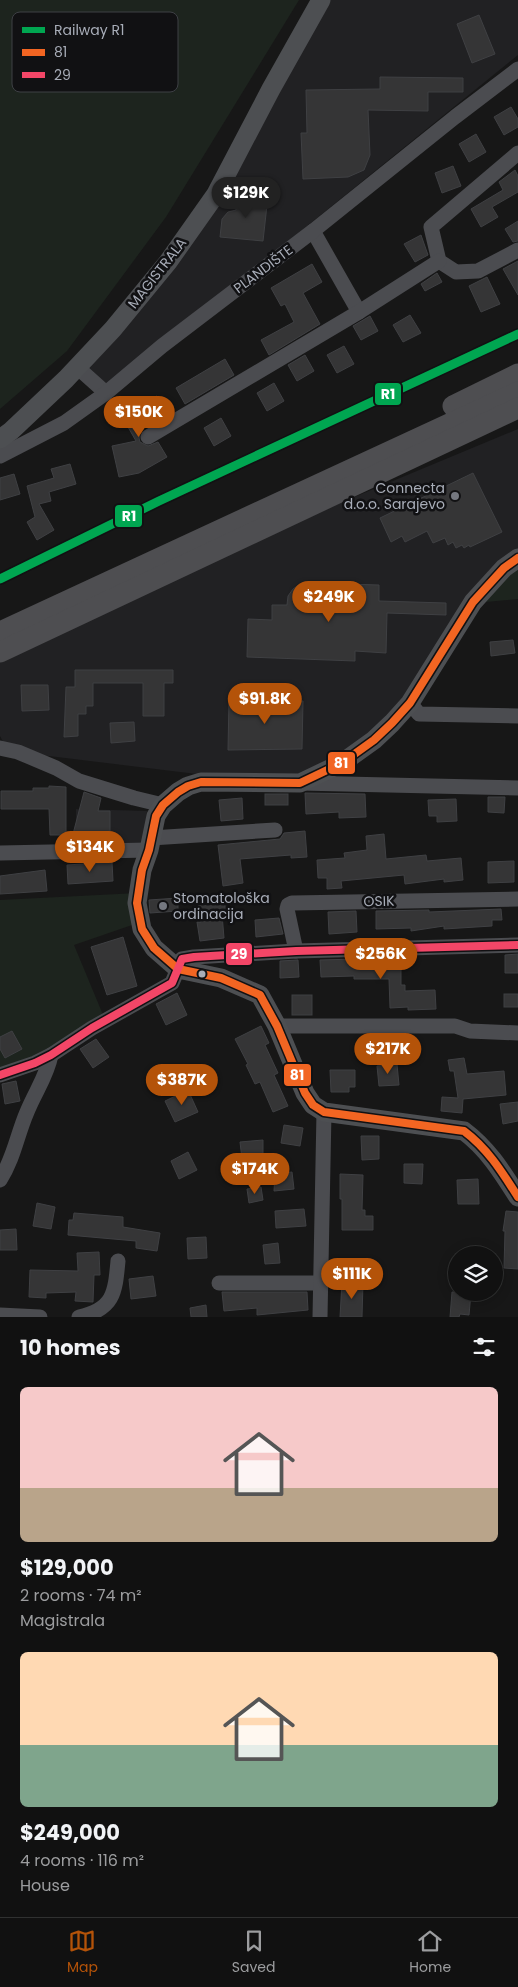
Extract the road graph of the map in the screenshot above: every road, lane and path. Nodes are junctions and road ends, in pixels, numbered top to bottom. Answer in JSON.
{"nodes":[{"id":1,"x":321,"y":0,"type":"edge"},
{"id":2,"x":518,"y":69,"type":"edge"},
{"id":3,"x":518,"y":153,"type":"edge"},
{"id":4,"x":313,"y":231,"type":"junction"},
{"id":5,"x":518,"y":250,"type":"edge"},
{"id":6,"x":439,"y":261,"type":"junction"},
{"id":7,"x":359,"y":312,"type":"junction"},
{"id":8,"x":77,"y":367,"type":"junction"},
{"id":9,"x":518,"y":374,"type":"edge"},
{"id":10,"x":518,"y":392,"type":"edge"},
{"id":11,"x":106,"y":393,"type":"junction"},
{"id":12,"x":518,"y":408,"type":"edge"},
{"id":13,"x":518,"y":422,"type":"edge"},
{"id":14,"x":148,"y":437,"type":"dead end"},
{"id":15,"x":0,"y":439,"type":"edge"},
{"id":16,"x":0,"y":456,"type":"edge"},
{"id":17,"x":382,"y":463,"type":"junction"},
{"id":18,"x":518,"y":558,"type":"edge"},
{"id":19,"x":0,"y":632,"type":"edge"},
{"id":20,"x":0,"y":652,"type":"edge"},
{"id":21,"x":410,"y":702,"type":"junction"},
{"id":22,"x":518,"y":716,"type":"edge"},
{"id":23,"x":0,"y":748,"type":"edge"},
{"id":24,"x":342,"y":763,"type":"junction"},
{"id":25,"x":300,"y":783,"type":"junction"},
{"id":26,"x":364,"y":785,"type":"junction"},
{"id":27,"x":518,"y":788,"type":"edge"},
{"id":28,"x":163,"y":805,"type":"junction"},
{"id":29,"x":275,"y":830,"type":"dead end"},
{"id":30,"x":150,"y":844,"type":"junction"},
{"id":31,"x":0,"y":853,"type":"edge"},
{"id":32,"x":518,"y":898,"type":"edge"},
{"id":33,"x":518,"y":945,"type":"edge"},
{"id":34,"x":296,"y":951,"type":"junction"},
{"id":35,"x":178,"y":968,"type":"junction"},
{"id":36,"x":277,"y":1026,"type":"junction"},
{"id":37,"x":518,"y":1033,"type":"edge"},
{"id":38,"x":51,"y":1055,"type":"junction"},
{"id":39,"x":0,"y":1075,"type":"edge"},
{"id":40,"x":324,"y":1112,"type":"junction"},
{"id":41,"x":0,"y":1180,"type":"edge"},
{"id":42,"x":518,"y":1197,"type":"edge"},
{"id":43,"x":118,"y":1261,"type":"dead end"},
{"id":44,"x":219,"y":1283,"type":"dead end"},
{"id":45,"x":320,"y":1284,"type":"junction"},
{"id":46,"x":0,"y":1314,"type":"edge"},
{"id":47,"x":40,"y":1317,"type":"edge"},
{"id":48,"x":78,"y":1317,"type":"edge"},
{"id":49,"x":320,"y":1317,"type":"edge"}],
"edges":[{"from":1,"to":8,"type":"main road","name":"MAGISTRALA"},
{"from":2,"to":4,"type":"street","name":"PLANDIŠTE"},
{"from":3,"to":6,"type":"street"},
{"from":4,"to":7,"type":"street"},
{"from":4,"to":11,"type":"street","name":"PLANDIŠTE"},
{"from":5,"to":6,"type":"street"},
{"from":6,"to":7,"type":"street"},
{"from":7,"to":14,"type":"street"},
{"from":8,"to":11,"type":"street"},
{"from":8,"to":15,"type":"main road","name":"MAGISTRALA"},
{"from":9,"to":17,"type":"highway"},
{"from":10,"to":17,"type":"highway"},
{"from":11,"to":16,"type":"street","name":"PLANDIŠTE"},
{"from":12,"to":17,"type":"highway"},
{"from":13,"to":17,"type":"highway"},
{"from":17,"to":19,"type":"highway"},
{"from":17,"to":20,"type":"highway"},
{"from":18,"to":21,"type":"main road"},
{"from":21,"to":22,"type":"street"},
{"from":21,"to":24,"type":"main road"},
{"from":23,"to":28,"type":"street"},
{"from":24,"to":25,"type":"main road"},
{"from":24,"to":26,"type":"street"},
{"from":25,"to":26,"type":"street"},
{"from":25,"to":28,"type":"main road"},
{"from":26,"to":27,"type":"street"},
{"from":28,"to":30,"type":"main road"},
{"from":29,"to":30,"type":"street"},
{"from":30,"to":31,"type":"street"},
{"from":30,"to":35,"type":"main road"},
{"from":32,"to":34,"type":"street","name":"OSIK"},
{"from":33,"to":34,"type":"street"},
{"from":34,"to":35,"type":"street"},
{"from":35,"to":36,"type":"main road"},
{"from":35,"to":38,"type":"street"},
{"from":36,"to":37,"type":"street"},
{"from":36,"to":40,"type":"main road"},
{"from":38,"to":39,"type":"street"},
{"from":38,"to":41,"type":"street"},
{"from":40,"to":42,"type":"main road"},
{"from":40,"to":45,"type":"street"},
{"from":43,"to":48,"type":"street"},
{"from":44,"to":45,"type":"street"},
{"from":45,"to":49,"type":"street"},
{"from":46,"to":47,"type":"street"}]}
